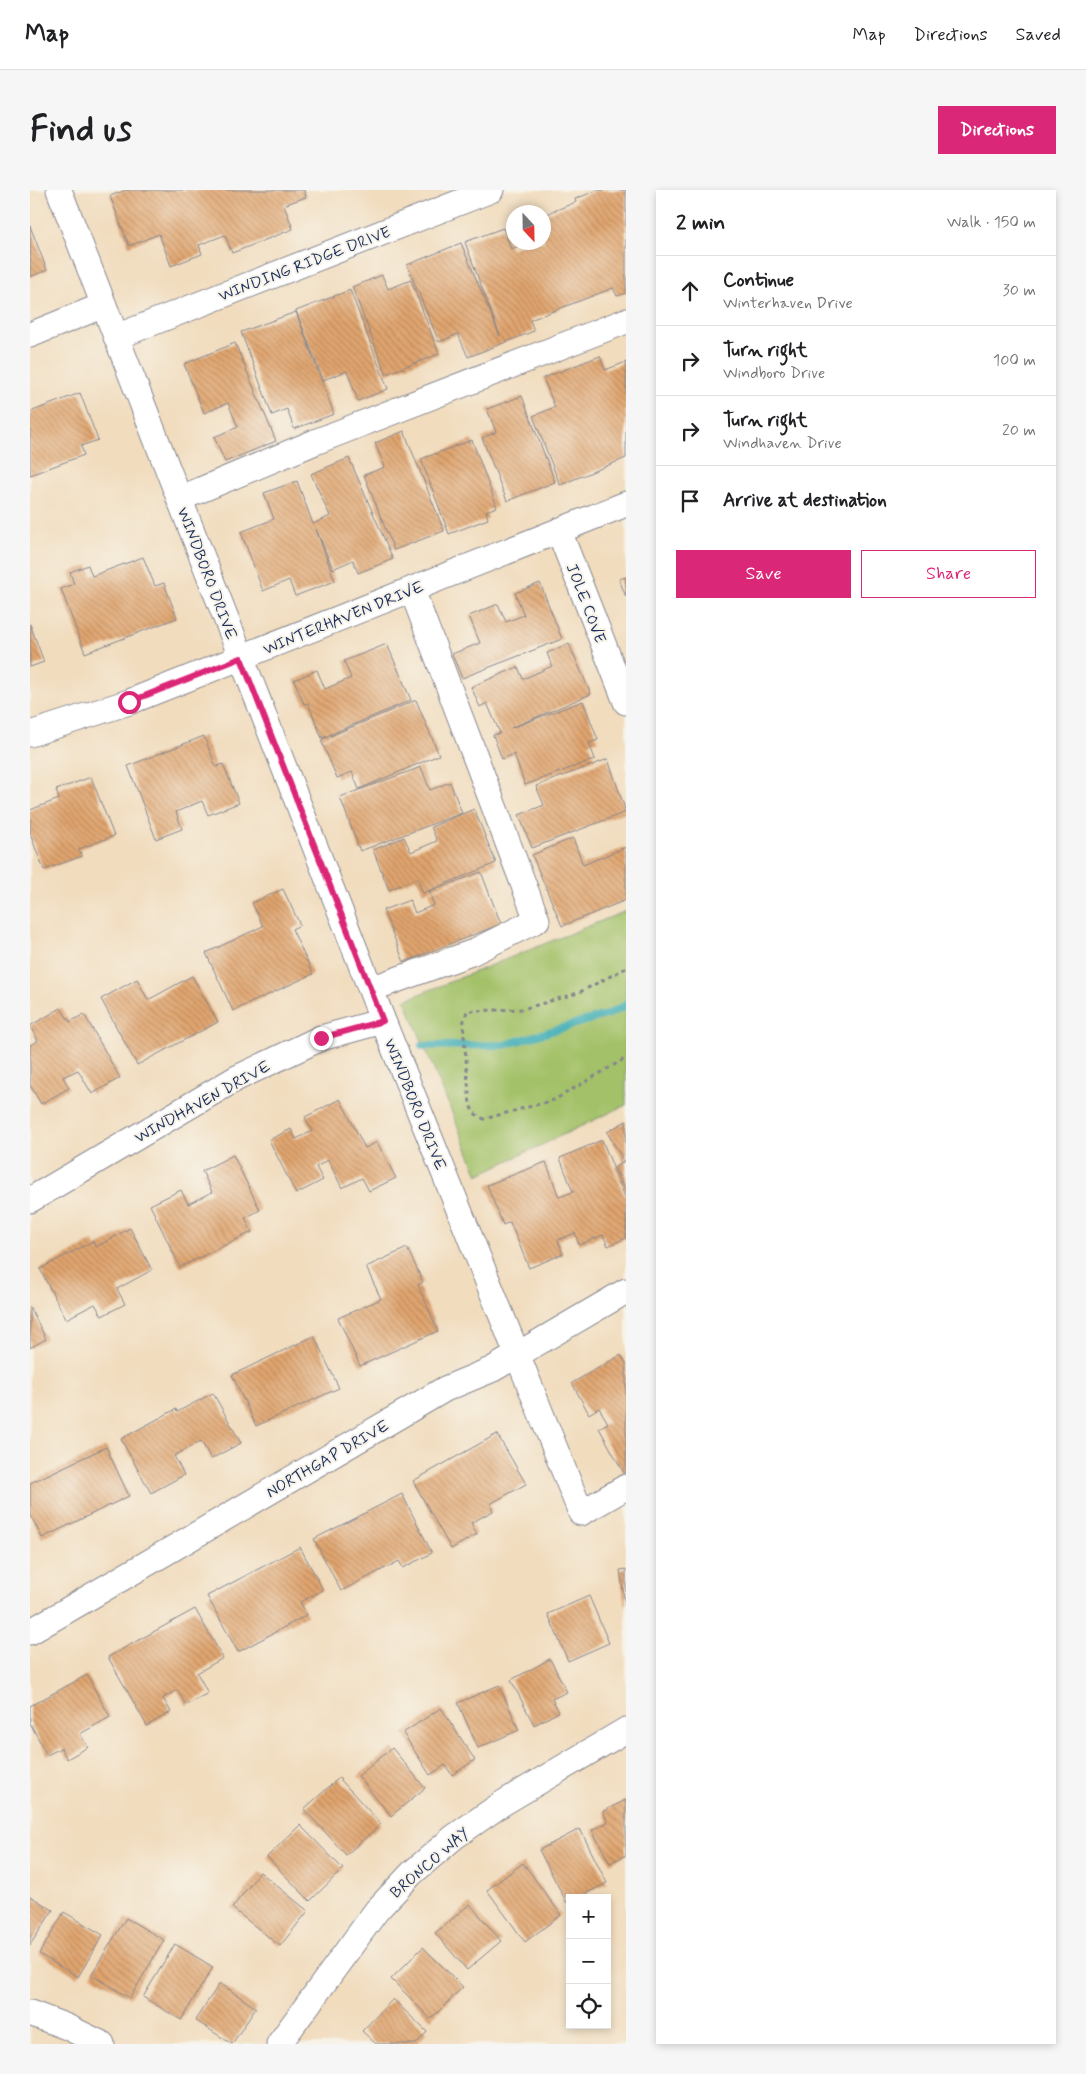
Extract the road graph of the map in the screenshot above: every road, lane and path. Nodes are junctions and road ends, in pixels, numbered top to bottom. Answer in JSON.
{"nodes":[{"id":1,"x":59,"y":190,"type":"edge"},
{"id":2,"x":491,"y":190,"type":"edge"},
{"id":3,"x":104,"y":306,"type":"junction"},
{"id":4,"x":626,"y":322,"type":"edge"},
{"id":5,"x":30,"y":335,"type":"edge"},
{"id":6,"x":116,"y":337,"type":"junction"},
{"id":7,"x":179,"y":499,"type":"junction"},
{"id":8,"x":626,"y":504,"type":"edge"},
{"id":9,"x":559,"y":531,"type":"junction"},
{"id":10,"x":412,"y":590,"type":"junction"},
{"id":11,"x":241,"y":658,"type":"junction"},
{"id":12,"x":626,"y":702,"type":"edge"},
{"id":13,"x":30,"y":734,"type":"edge"},
{"id":14,"x":626,"y":968,"type":"edge"},
{"id":15,"x":371,"y":989,"type":"junction"},
{"id":16,"x":383,"y":1021,"type":"junction"},
{"id":17,"x":626,"y":1058,"type":"edge"},
{"id":18,"x":30,"y":1200,"type":"edge"},
{"id":19,"x":626,"y":1290,"type":"edge"},
{"id":20,"x":517,"y":1355,"type":"junction"},
{"id":21,"x":626,"y":1487,"type":"edge"},
{"id":22,"x":30,"y":1632,"type":"edge"},
{"id":23,"x":626,"y":1730,"type":"edge"},
{"id":24,"x":30,"y":2013,"type":"edge"},
{"id":25,"x":102,"y":2044,"type":"edge"},
{"id":26,"x":278,"y":2044,"type":"edge"}],
"edges":[{"from":1,"to":3,"type":"street","name":"WINDBORO DRIVE"},
{"from":2,"to":6,"type":"street","name":"WINDING RIDGE DRIVE"},
{"from":3,"to":5,"type":"street"},
{"from":3,"to":6,"type":"street","name":"WINDBORO DRIVE"},
{"from":4,"to":7,"type":"street"},
{"from":6,"to":7,"type":"street","name":"WINDBORO DRIVE"},
{"from":7,"to":11,"type":"street","name":"WINDBORO DRIVE"},
{"from":8,"to":9,"type":"street","name":"WINTERHAVEN DRIVE"},
{"from":9,"to":10,"type":"street","name":"WINTERHAVEN DRIVE"},
{"from":9,"to":12,"type":"street","name":"JOLE COVE"},
{"from":10,"to":11,"type":"street","name":"WINTERHAVEN DRIVE"},
{"from":10,"to":15,"type":"street"},
{"from":11,"to":13,"type":"street","name":"WINTERHAVEN DRIVE"},
{"from":11,"to":15,"type":"street","name":"WINDBORO DRIVE"},
{"from":14,"to":17,"type":"path"},
{"from":15,"to":16,"type":"street","name":"WINDBORO DRIVE"},
{"from":16,"to":18,"type":"street","name":"WINDHAVEN DRIVE"},
{"from":16,"to":20,"type":"street","name":"WINDBORO DRIVE"},
{"from":19,"to":20,"type":"street","name":"NORTHGAP DRIVE"},
{"from":20,"to":21,"type":"street","name":"WINDBORO DRIVE"},
{"from":20,"to":22,"type":"street","name":"NORTHGAP DRIVE"},
{"from":23,"to":26,"type":"street","name":"BRONCO WAY"},
{"from":24,"to":25,"type":"street"}]}
